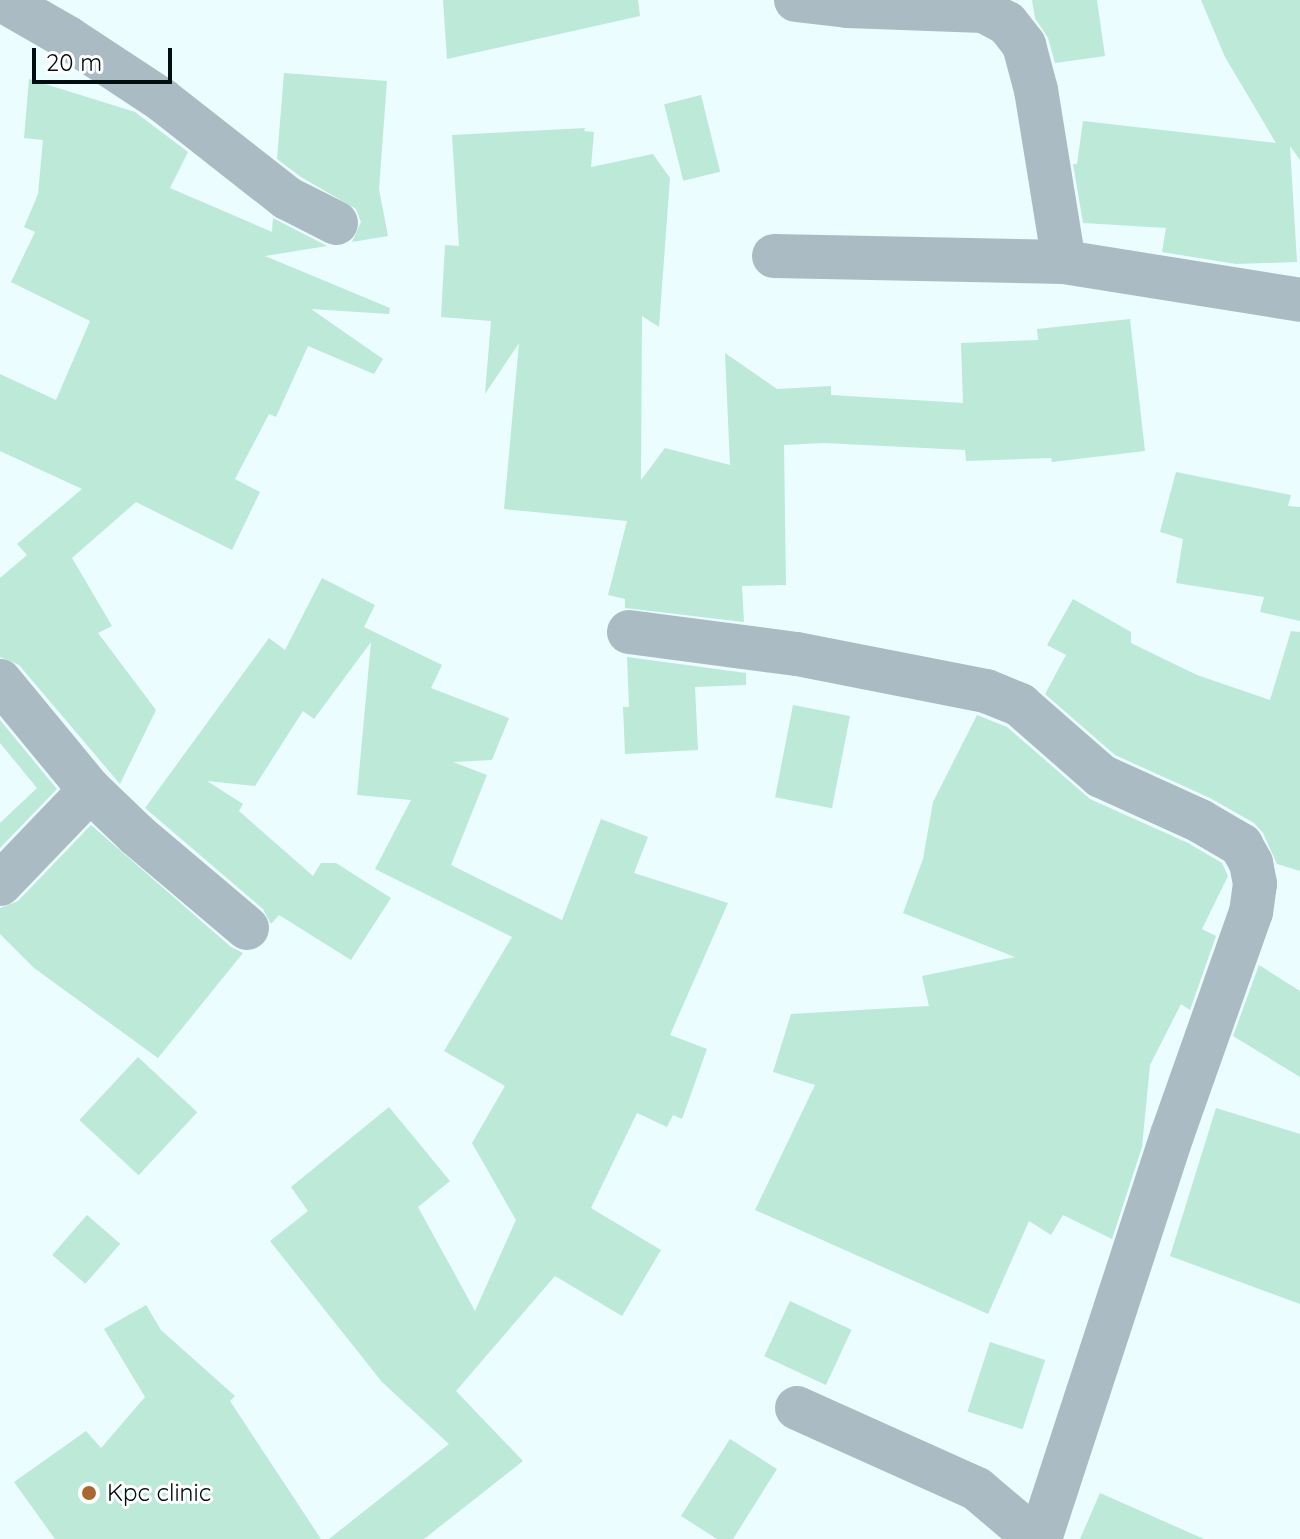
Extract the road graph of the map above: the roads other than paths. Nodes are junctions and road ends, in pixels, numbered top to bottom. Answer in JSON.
{"nodes":[{"id":1,"x":2,"y":0,"type":"edge"},
{"id":2,"x":796,"y":0,"type":"edge"},
{"id":3,"x":336,"y":223,"type":"dead end"},
{"id":4,"x":774,"y":256,"type":"dead end"},
{"id":5,"x":1064,"y":262,"type":"junction"},
{"id":6,"x":1300,"y":300,"type":"edge"},
{"id":7,"x":629,"y":632,"type":"dead end"},
{"id":8,"x":0,"y":681,"type":"edge"},
{"id":9,"x":90,"y":790,"type":"junction"},
{"id":10,"x":0,"y":884,"type":"edge"},
{"id":11,"x":247,"y":928,"type":"dead end"},
{"id":12,"x":797,"y":1408,"type":"dead end"},
{"id":13,"x":1038,"y":1539,"type":"edge"}],
"edges":[{"from":1,"to":3,"type":"street"},
{"from":2,"to":5,"type":"street"},
{"from":4,"to":5,"type":"street"},
{"from":5,"to":6,"type":"street"},
{"from":7,"to":13,"type":"street"},
{"from":8,"to":9,"type":"street"},
{"from":9,"to":10,"type":"street"},
{"from":9,"to":11,"type":"street"},
{"from":12,"to":13,"type":"street"}]}
